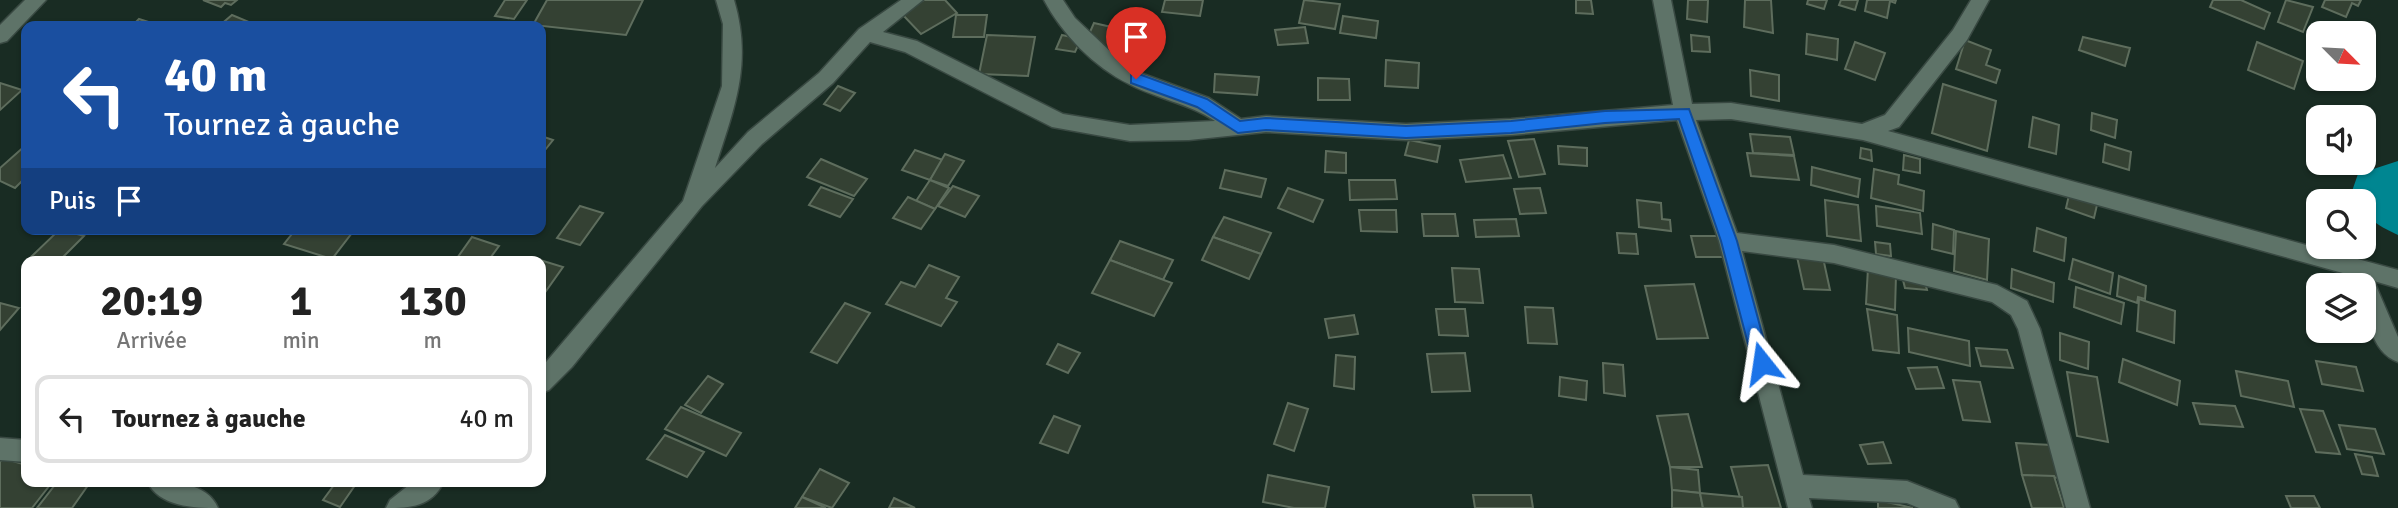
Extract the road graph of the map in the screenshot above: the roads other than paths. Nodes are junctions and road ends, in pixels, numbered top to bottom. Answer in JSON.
{"nodes":[{"id":1,"x":37,"y":0,"type":"edge"},
{"id":2,"x":725,"y":0,"type":"edge"},
{"id":3,"x":914,"y":0,"type":"edge"},
{"id":4,"x":1053,"y":0,"type":"edge"},
{"id":5,"x":1662,"y":0,"type":"edge"},
{"id":6,"x":1980,"y":0,"type":"edge"},
{"id":7,"x":866,"y":34,"type":"junction"},
{"id":8,"x":0,"y":36,"type":"edge"},
{"id":9,"x":1684,"y":113,"type":"junction"},
{"id":10,"x":1238,"y":127,"type":"junction"},
{"id":11,"x":1863,"y":132,"type":"junction"},
{"id":12,"x":692,"y":205,"type":"junction"},
{"id":13,"x":1729,"y":241,"type":"junction"},
{"id":14,"x":2358,"y":269,"type":"junction"},
{"id":15,"x":2398,"y":279,"type":"edge"},
{"id":16,"x":2398,"y":352,"type":"edge"},
{"id":17,"x":546,"y":377,"type":"edge"},
{"id":18,"x":0,"y":449,"type":"edge"},
{"id":19,"x":21,"y":451,"type":"edge"},
{"id":20,"x":169,"y":487,"type":"edge"},
{"id":21,"x":424,"y":487,"type":"edge"},
{"id":22,"x":1797,"y":497,"type":"edge"},
{"id":23,"x":206,"y":508,"type":"edge"},
{"id":24,"x":398,"y":508,"type":"edge"},
{"id":25,"x":1947,"y":508,"type":"edge"},
{"id":26,"x":2078,"y":508,"type":"edge"}],
"edges":[{"from":1,"to":8,"type":"street"},
{"from":2,"to":12,"type":"street"},
{"from":3,"to":7,"type":"street"},
{"from":4,"to":10,"type":"street"},
{"from":5,"to":9,"type":"street"},
{"from":6,"to":11,"type":"street"},
{"from":7,"to":10,"type":"street"},
{"from":7,"to":12,"type":"street"},
{"from":9,"to":10,"type":"street"},
{"from":9,"to":11,"type":"street"},
{"from":9,"to":13,"type":"street"},
{"from":11,"to":14,"type":"street"},
{"from":12,"to":17,"type":"street"},
{"from":13,"to":22,"type":"street"},
{"from":13,"to":26,"type":"street"},
{"from":14,"to":15,"type":"street"},
{"from":14,"to":16,"type":"street"},
{"from":18,"to":19,"type":"street"},
{"from":20,"to":23,"type":"street"},
{"from":21,"to":24,"type":"street"},
{"from":22,"to":25,"type":"street"}]}
